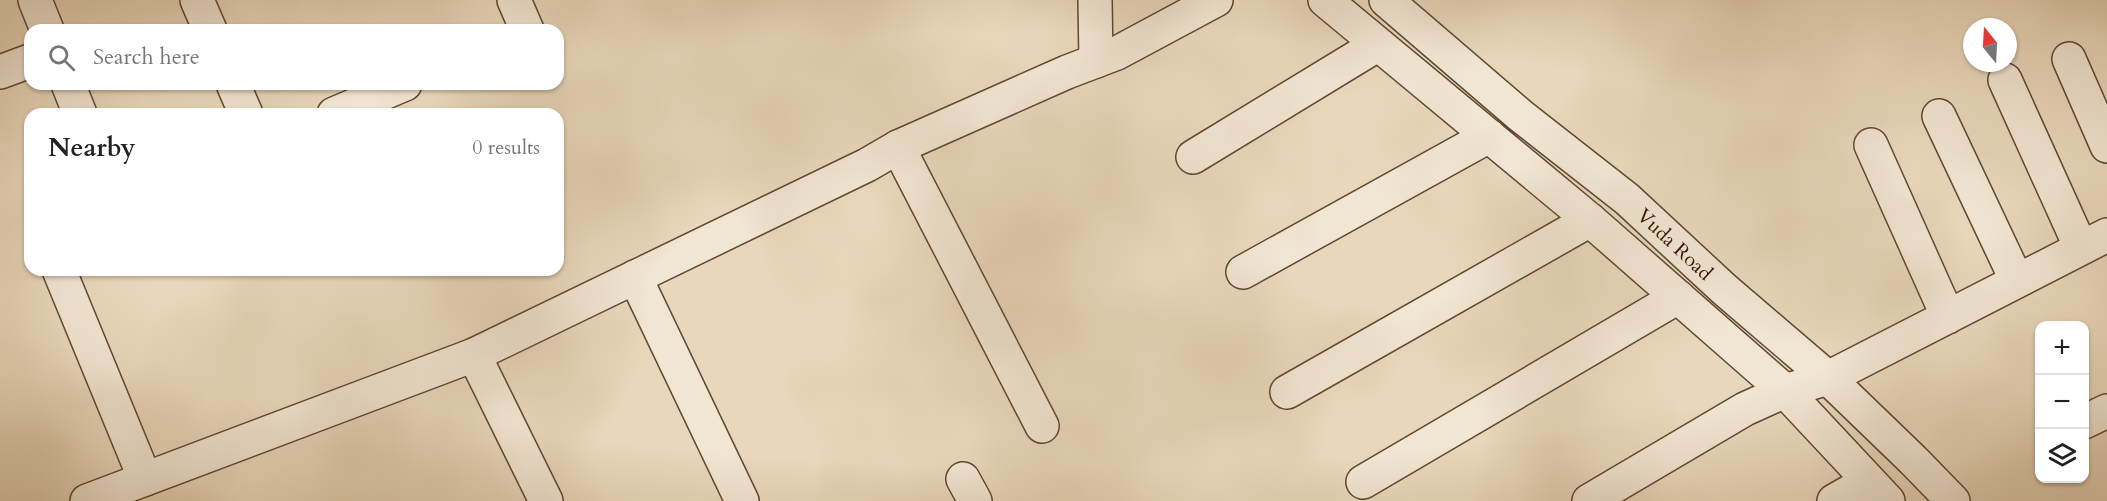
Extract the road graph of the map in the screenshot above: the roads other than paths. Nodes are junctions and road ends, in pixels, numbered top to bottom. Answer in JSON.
{"nodes":[{"id":1,"x":35,"y":0,"type":"edge"},
{"id":2,"x":197,"y":0,"type":"edge"},
{"id":3,"x":514,"y":0,"type":"edge"},
{"id":4,"x":1095,"y":0,"type":"edge"},
{"id":5,"x":1216,"y":0,"type":"edge"},
{"id":6,"x":1325,"y":0,"type":"edge"},
{"id":7,"x":1386,"y":0,"type":"edge"},
{"id":8,"x":45,"y":24,"type":"edge"},
{"id":9,"x":207,"y":24,"type":"edge"},
{"id":10,"x":524,"y":24,"type":"edge"},
{"id":11,"x":1377,"y":45,"type":"junction"},
{"id":12,"x":2069,"y":59,"type":"dead end"},
{"id":13,"x":24,"y":63,"type":"edge"},
{"id":14,"x":1082,"y":67,"type":"junction"},
{"id":15,"x":0,"y":72,"type":"edge"},
{"id":16,"x":2005,"y":80,"type":"dead end"},
{"id":17,"x":70,"y":90,"type":"edge"},
{"id":18,"x":236,"y":90,"type":"edge"},
{"id":19,"x":391,"y":90,"type":"edge"},
{"id":20,"x":78,"y":108,"type":"edge"},
{"id":21,"x":243,"y":108,"type":"edge"},
{"id":22,"x":348,"y":108,"type":"edge"},
{"id":23,"x":1939,"y":116,"type":"dead end"},
{"id":24,"x":1489,"y":136,"type":"junction"},
{"id":25,"x":1871,"y":145,"type":"dead end"},
{"id":26,"x":2107,"y":146,"type":"edge"},
{"id":27,"x":898,"y":147,"type":"junction"},
{"id":28,"x":1193,"y":158,"type":"dead end"},
{"id":29,"x":1590,"y":220,"type":"junction"},
{"id":30,"x":2094,"y":241,"type":"edge"},
{"id":31,"x":1243,"y":272,"type":"dead end"},
{"id":32,"x":61,"y":276,"type":"edge"},
{"id":33,"x":635,"y":277,"type":"junction"},
{"id":34,"x":2017,"y":281,"type":"junction"},
{"id":35,"x":1678,"y":297,"type":"junction"},
{"id":36,"x":1948,"y":317,"type":"junction"},
{"id":37,"x":474,"y":355,"type":"junction"},
{"id":38,"x":1828,"y":378,"type":"junction"},
{"id":39,"x":1785,"y":391,"type":"junction"},
{"id":40,"x":1287,"y":392,"type":"dead end"},
{"id":41,"x":2107,"y":411,"type":"edge"},
{"id":42,"x":2089,"y":420,"type":"edge"},
{"id":43,"x":1041,"y":426,"type":"dead end"},
{"id":44,"x":145,"y":479,"type":"junction"},
{"id":45,"x":1363,"y":482,"type":"dead end"},
{"id":46,"x":1878,"y":491,"type":"edge"},
{"id":47,"x":87,"y":501,"type":"edge"},
{"id":48,"x":546,"y":501,"type":"edge"},
{"id":49,"x":742,"y":501,"type":"edge"},
{"id":50,"x":1589,"y":501,"type":"edge"},
{"id":51,"x":1834,"y":501,"type":"edge"},
{"id":52,"x":1953,"y":501,"type":"edge"}],
"edges":[{"from":1,"to":8,"type":"street"},
{"from":2,"to":9,"type":"street"},
{"from":3,"to":10,"type":"street"},
{"from":4,"to":14,"type":"street"},
{"from":5,"to":14,"type":"street"},
{"from":6,"to":11,"type":"street","name":"Vuda Road"},
{"from":7,"to":38,"type":"street","name":"Vuda Road"},
{"from":11,"to":24,"type":"street","name":"Vuda Road"},
{"from":11,"to":28,"type":"street"},
{"from":12,"to":26,"type":"street"},
{"from":13,"to":15,"type":"street"},
{"from":14,"to":27,"type":"street"},
{"from":16,"to":30,"type":"street"},
{"from":17,"to":20,"type":"street"},
{"from":18,"to":21,"type":"street"},
{"from":19,"to":22,"type":"street"},
{"from":23,"to":34,"type":"street"},
{"from":24,"to":29,"type":"street","name":"Vuda Road"},
{"from":24,"to":31,"type":"street"},
{"from":25,"to":36,"type":"street"},
{"from":27,"to":33,"type":"street"},
{"from":27,"to":43,"type":"street"},
{"from":29,"to":35,"type":"street","name":"Vuda Road"},
{"from":29,"to":40,"type":"street"},
{"from":30,"to":34,"type":"street"},
{"from":32,"to":44,"type":"street"},
{"from":33,"to":37,"type":"street"},
{"from":33,"to":49,"type":"street"},
{"from":34,"to":36,"type":"street"},
{"from":35,"to":39,"type":"street","name":"Vuda Road"},
{"from":35,"to":45,"type":"street"},
{"from":36,"to":38,"type":"street"},
{"from":37,"to":44,"type":"street"},
{"from":37,"to":48,"type":"street"},
{"from":38,"to":39,"type":"street"},
{"from":38,"to":52,"type":"street","name":"Vuda Road"},
{"from":39,"to":46,"type":"street","name":"Vuda Road"},
{"from":39,"to":50,"type":"street"},
{"from":41,"to":42,"type":"street"},
{"from":44,"to":47,"type":"street"},
{"from":46,"to":51,"type":"street"}]}
